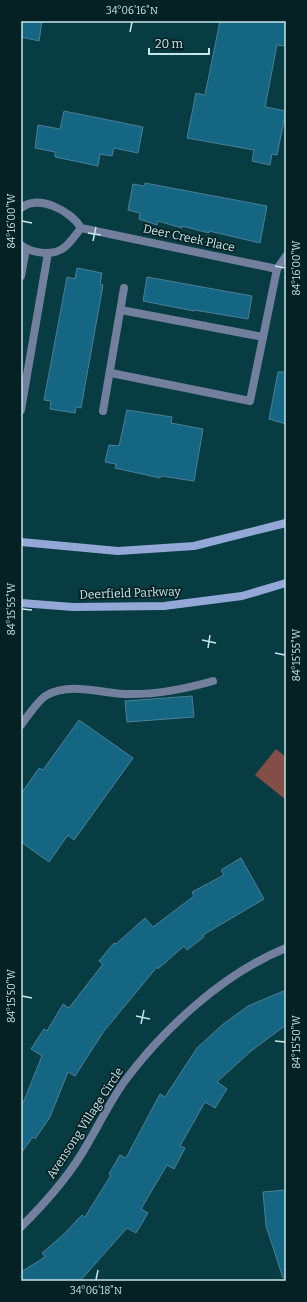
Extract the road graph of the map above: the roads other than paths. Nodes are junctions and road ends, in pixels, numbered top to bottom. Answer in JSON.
{"nodes":[{"id":1,"x":21,"y":208,"type":"edge"},
{"id":2,"x":81,"y":228,"type":"junction"},
{"id":3,"x":24,"y":247,"type":"edge"},
{"id":4,"x":48,"y":253,"type":"junction"},
{"id":5,"x":286,"y":256,"type":"edge"},
{"id":6,"x":277,"y":269,"type":"junction"},
{"id":7,"x":21,"y":276,"type":"edge"},
{"id":8,"x":124,"y":288,"type":"dead end"},
{"id":9,"x":121,"y":310,"type":"junction"},
{"id":10,"x":263,"y":337,"type":"junction"},
{"id":11,"x":111,"y":373,"type":"junction"},
{"id":12,"x":21,"y":410,"type":"edge"},
{"id":13,"x":104,"y":411,"type":"dead end"},
{"id":14,"x":286,"y":523,"type":"edge"},
{"id":15,"x":21,"y":542,"type":"edge"},
{"id":16,"x":286,"y":583,"type":"edge"},
{"id":17,"x":21,"y":603,"type":"edge"},
{"id":18,"x":213,"y":681,"type":"dead end"},
{"id":19,"x":21,"y":725,"type":"edge"},
{"id":20,"x":286,"y":948,"type":"edge"},
{"id":21,"x":21,"y":1227,"type":"edge"}],
"edges":[{"from":1,"to":2,"type":"street"},
{"from":2,"to":4,"type":"street"},
{"from":2,"to":6,"type":"street","name":"Deer Creek Place"},
{"from":3,"to":4,"type":"street"},
{"from":3,"to":7,"type":"street"},
{"from":4,"to":12,"type":"street"},
{"from":5,"to":6,"type":"street"},
{"from":6,"to":10,"type":"street"},
{"from":8,"to":9,"type":"street"},
{"from":9,"to":10,"type":"street"},
{"from":9,"to":11,"type":"street"},
{"from":10,"to":11,"type":"street"},
{"from":11,"to":13,"type":"street"},
{"from":14,"to":15,"type":"main road"},
{"from":16,"to":17,"type":"main road","name":"Deerfield Parkway"},
{"from":18,"to":19,"type":"street"},
{"from":20,"to":21,"type":"street","name":"Avensong Village Circle"}]}
